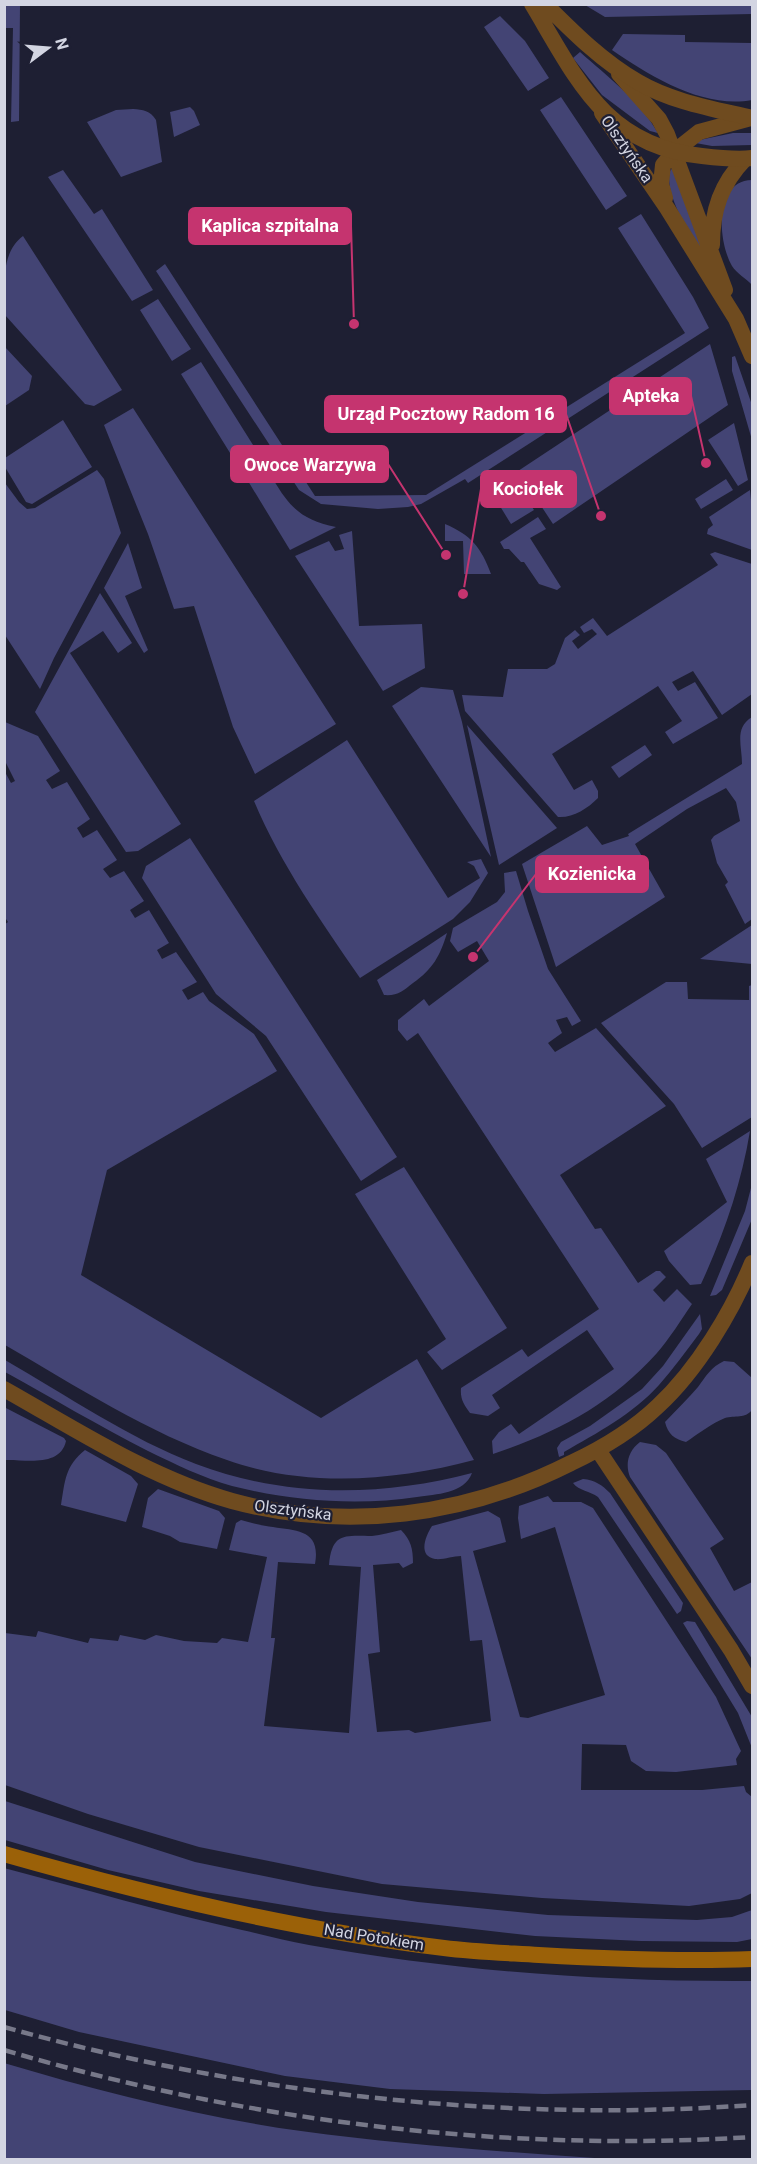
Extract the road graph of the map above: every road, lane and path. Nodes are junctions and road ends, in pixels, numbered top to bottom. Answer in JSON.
{"nodes":[{"id":1,"x":532,"y":4,"type":"edge"},
{"id":2,"x":545,"y":4,"type":"edge"},
{"id":3,"x":605,"y":60,"type":"junction"},
{"id":4,"x":586,"y":90,"type":"junction"},
{"id":5,"x":752,"y":117,"type":"edge"},
{"id":6,"x":675,"y":152,"type":"junction"},
{"id":7,"x":750,"y":160,"type":"edge"},
{"id":8,"x":667,"y":208,"type":"junction"},
{"id":9,"x":713,"y":254,"type":"junction"},
{"id":10,"x":736,"y":319,"type":"junction"},
{"id":11,"x":753,"y":356,"type":"edge"},
{"id":12,"x":753,"y":1263,"type":"edge"},
{"id":13,"x":4,"y":1389,"type":"edge"},
{"id":14,"x":598,"y":1450,"type":"junction"},
{"id":15,"x":753,"y":1686,"type":"edge"},
{"id":16,"x":4,"y":1854,"type":"edge"},
{"id":17,"x":753,"y":1959,"type":"edge"}],
"edges":[{"from":1,"to":4,"type":"street"},
{"from":2,"to":3,"type":"street"},
{"from":3,"to":5,"type":"street"},
{"from":3,"to":6,"type":"street","name":"Olsztyńska"},
{"from":4,"to":6,"type":"street"},
{"from":4,"to":8,"type":"street","name":"Olsztyńska"},
{"from":5,"to":6,"type":"street","name":"Olsztyńska"},
{"from":6,"to":7,"type":"street"},
{"from":6,"to":8,"type":"street","name":"Olsztyńska"},
{"from":6,"to":9,"type":"street","name":"Olsztyńska"},
{"from":7,"to":9,"type":"street","name":"Olsztyńska"},
{"from":8,"to":10,"type":"street","name":"Olsztyńska"},
{"from":9,"to":10,"type":"street","name":"Olsztyńska"},
{"from":10,"to":11,"type":"street","name":"Olsztyńska"},
{"from":12,"to":14,"type":"street","name":"Olsztyńska"},
{"from":13,"to":14,"type":"street","name":"Olsztyńska"},
{"from":14,"to":15,"type":"street"},
{"from":16,"to":17,"type":"main road","name":"Nad Potokiem"}]}
